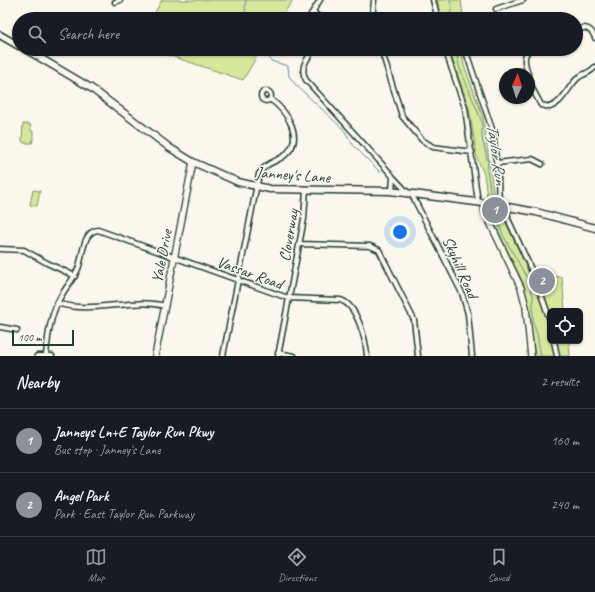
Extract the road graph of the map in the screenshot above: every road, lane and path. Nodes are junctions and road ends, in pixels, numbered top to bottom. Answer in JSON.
{"nodes":[{"id":1,"x":320,"y":0,"type":"edge"},
{"id":2,"x":374,"y":0,"type":"edge"},
{"id":3,"x":433,"y":0,"type":"edge"},
{"id":4,"x":523,"y":0,"type":"edge"},
{"id":5,"x":496,"y":9,"type":"dead end"},
{"id":6,"x":313,"y":12,"type":"edge"},
{"id":7,"x":373,"y":12,"type":"edge"},
{"id":8,"x":436,"y":12,"type":"edge"},
{"id":9,"x":583,"y":28,"type":"edge"},
{"id":10,"x":594,"y":31,"type":"edge"},
{"id":11,"x":0,"y":35,"type":"edge"},
{"id":12,"x":595,"y":38,"type":"edge"},
{"id":13,"x":12,"y":42,"type":"edge"},
{"id":14,"x":37,"y":56,"type":"edge"},
{"id":15,"x":310,"y":56,"type":"edge"},
{"id":16,"x":383,"y":56,"type":"edge"},
{"id":17,"x":447,"y":56,"type":"edge"},
{"id":18,"x":467,"y":56,"type":"edge"},
{"id":19,"x":525,"y":56,"type":"edge"},
{"id":20,"x":595,"y":67,"type":"edge"},
{"id":21,"x":526,"y":68,"type":"edge"},
{"id":22,"x":535,"y":94,"type":"edge"},
{"id":23,"x":270,"y":99,"type":"dead end"},
{"id":24,"x":472,"y":152,"type":"junction"},
{"id":25,"x":193,"y":162,"type":"junction"},
{"id":26,"x":497,"y":163,"type":"junction"},
{"id":27,"x":542,"y":164,"type":"dead end"},
{"id":28,"x":393,"y":177,"type":"junction"},
{"id":29,"x":256,"y":186,"type":"junction"},
{"id":30,"x":306,"y":189,"type":"junction"},
{"id":31,"x":392,"y":191,"type":"junction"},
{"id":32,"x":410,"y":193,"type":"junction"},
{"id":33,"x":481,"y":203,"type":"junction"},
{"id":34,"x":499,"y":205,"type":"junction"},
{"id":35,"x":507,"y":206,"type":"junction"},
{"id":36,"x":595,"y":228,"type":"edge"},
{"id":37,"x":299,"y":244,"type":"junction"},
{"id":38,"x":0,"y":248,"type":"edge"},
{"id":39,"x":174,"y":257,"type":"junction"},
{"id":40,"x":75,"y":276,"type":"junction"},
{"id":41,"x":238,"y":280,"type":"junction"},
{"id":42,"x":288,"y":298,"type":"junction"},
{"id":43,"x":57,"y":303,"type":"junction"},
{"id":44,"x":165,"y":306,"type":"junction"},
{"id":45,"x":547,"y":311,"type":"edge"},
{"id":46,"x":0,"y":327,"type":"edge"},
{"id":47,"x":18,"y":330,"type":"dead end"},
{"id":48,"x":555,"y":344,"type":"edge"},
{"id":49,"x":278,"y":354,"type":"edge"},
{"id":50,"x":46,"y":355,"type":"edge"},
{"id":51,"x":37,"y":356,"type":"edge"},
{"id":52,"x":52,"y":356,"type":"edge"},
{"id":53,"x":155,"y":356,"type":"edge"},
{"id":54,"x":223,"y":356,"type":"edge"},
{"id":55,"x":294,"y":356,"type":"edge"},
{"id":56,"x":367,"y":356,"type":"edge"},
{"id":57,"x":418,"y":356,"type":"edge"},
{"id":58,"x":472,"y":356,"type":"edge"},
{"id":59,"x":531,"y":356,"type":"edge"},
{"id":60,"x":557,"y":356,"type":"edge"}],
"edges":[{"from":1,"to":6,"type":"street"},
{"from":2,"to":7,"type":"street"},
{"from":3,"to":8,"type":"street"},
{"from":4,"to":5,"type":"street"},
{"from":9,"to":10,"type":"street"},
{"from":10,"to":12,"type":"street"},
{"from":11,"to":13,"type":"main road"},
{"from":14,"to":25,"type":"main road","name":"Janney's Lane"},
{"from":15,"to":28,"type":"street","name":"Skyhill Road"},
{"from":16,"to":24,"type":"street"},
{"from":17,"to":24,"type":"street"},
{"from":18,"to":26,"type":"street"},
{"from":19,"to":21,"type":"street"},
{"from":20,"to":22,"type":"street"},
{"from":23,"to":29,"type":"street"},
{"from":24,"to":33,"type":"street"},
{"from":25,"to":29,"type":"main road","name":"Janney's Lane"},
{"from":25,"to":39,"type":"street","name":"Yale Drive"},
{"from":26,"to":27,"type":"street"},
{"from":26,"to":34,"type":"street"},
{"from":28,"to":31,"type":"street"},
{"from":28,"to":32,"type":"street","name":"Skyhill Road"},
{"from":29,"to":30,"type":"main road","name":"Janney's Lane"},
{"from":29,"to":41,"type":"street"},
{"from":30,"to":31,"type":"main road","name":"Janney's Lane"},
{"from":30,"to":37,"type":"street","name":"Cloverway"},
{"from":31,"to":32,"type":"main road","name":"Janney's Lane"},
{"from":32,"to":33,"type":"main road","name":"Janney's Lane"},
{"from":32,"to":58,"type":"street","name":"Skyhill Road"},
{"from":33,"to":34,"type":"main road","name":"Janney's Lane"},
{"from":33,"to":59,"type":"street"},
{"from":34,"to":35,"type":"main road","name":"Janney's Lane"},
{"from":35,"to":36,"type":"main road","name":"Janney's Lane"},
{"from":35,"to":45,"type":"street"},
{"from":37,"to":42,"type":"street","name":"Cloverway"},
{"from":37,"to":57,"type":"street"},
{"from":38,"to":40,"type":"street"},
{"from":39,"to":40,"type":"street","name":"Vassar Road"},
{"from":39,"to":41,"type":"street","name":"Vassar Road"},
{"from":39,"to":44,"type":"street","name":"Yale Drive"},
{"from":40,"to":43,"type":"street"},
{"from":41,"to":42,"type":"street","name":"Vassar Road"},
{"from":41,"to":54,"type":"street"},
{"from":42,"to":49,"type":"street","name":"Cloverway"},
{"from":42,"to":56,"type":"street","name":"Vassar Road"},
{"from":43,"to":44,"type":"street"},
{"from":43,"to":50,"type":"street"},
{"from":44,"to":53,"type":"street","name":"Yale Drive"},
{"from":46,"to":47,"type":"street"},
{"from":48,"to":60,"type":"street"},
{"from":49,"to":55,"type":"street"},
{"from":50,"to":51,"type":"street"},
{"from":50,"to":52,"type":"street"}]}
